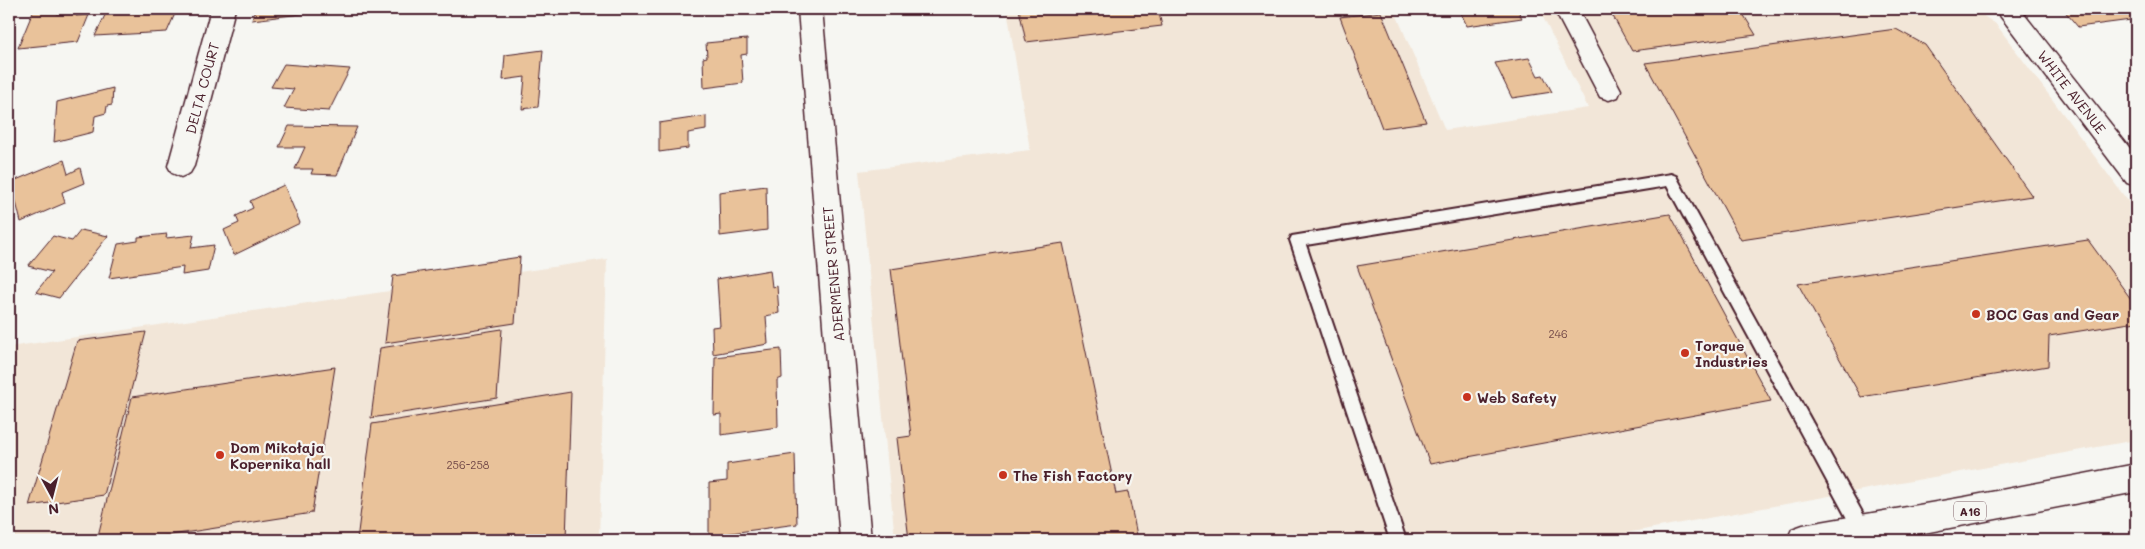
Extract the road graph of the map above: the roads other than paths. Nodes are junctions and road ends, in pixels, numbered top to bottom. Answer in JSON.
{"nodes":[{"id":1,"x":222,"y":9,"type":"edge"},
{"id":2,"x":810,"y":9,"type":"edge"},
{"id":3,"x":1566,"y":9,"type":"edge"},
{"id":4,"x":2007,"y":9,"type":"edge"},
{"id":5,"x":1609,"y":90,"type":"dead end"},
{"id":6,"x":181,"y":166,"type":"dead end"},
{"id":7,"x":2136,"y":175,"type":"edge"},
{"id":8,"x":2136,"y":478,"type":"edge"},
{"id":9,"x":1862,"y":529,"type":"junction"},
{"id":10,"x":856,"y":540,"type":"edge"},
{"id":11,"x":1398,"y":540,"type":"edge"},
{"id":12,"x":1803,"y":540,"type":"edge"}],
"edges":[{"from":1,"to":6,"type":"main road","name":"DELTA COURT"},
{"from":2,"to":10,"type":"main road","name":"ADERMENER STREET"},
{"from":3,"to":5,"type":"main road"},
{"from":4,"to":7,"type":"main road","name":"WHITE AVENUE"},
{"from":8,"to":9,"type":"main road","number":"A16"},
{"from":9,"to":11,"type":"lane"},
{"from":9,"to":12,"type":"main road","number":"A16"}]}
